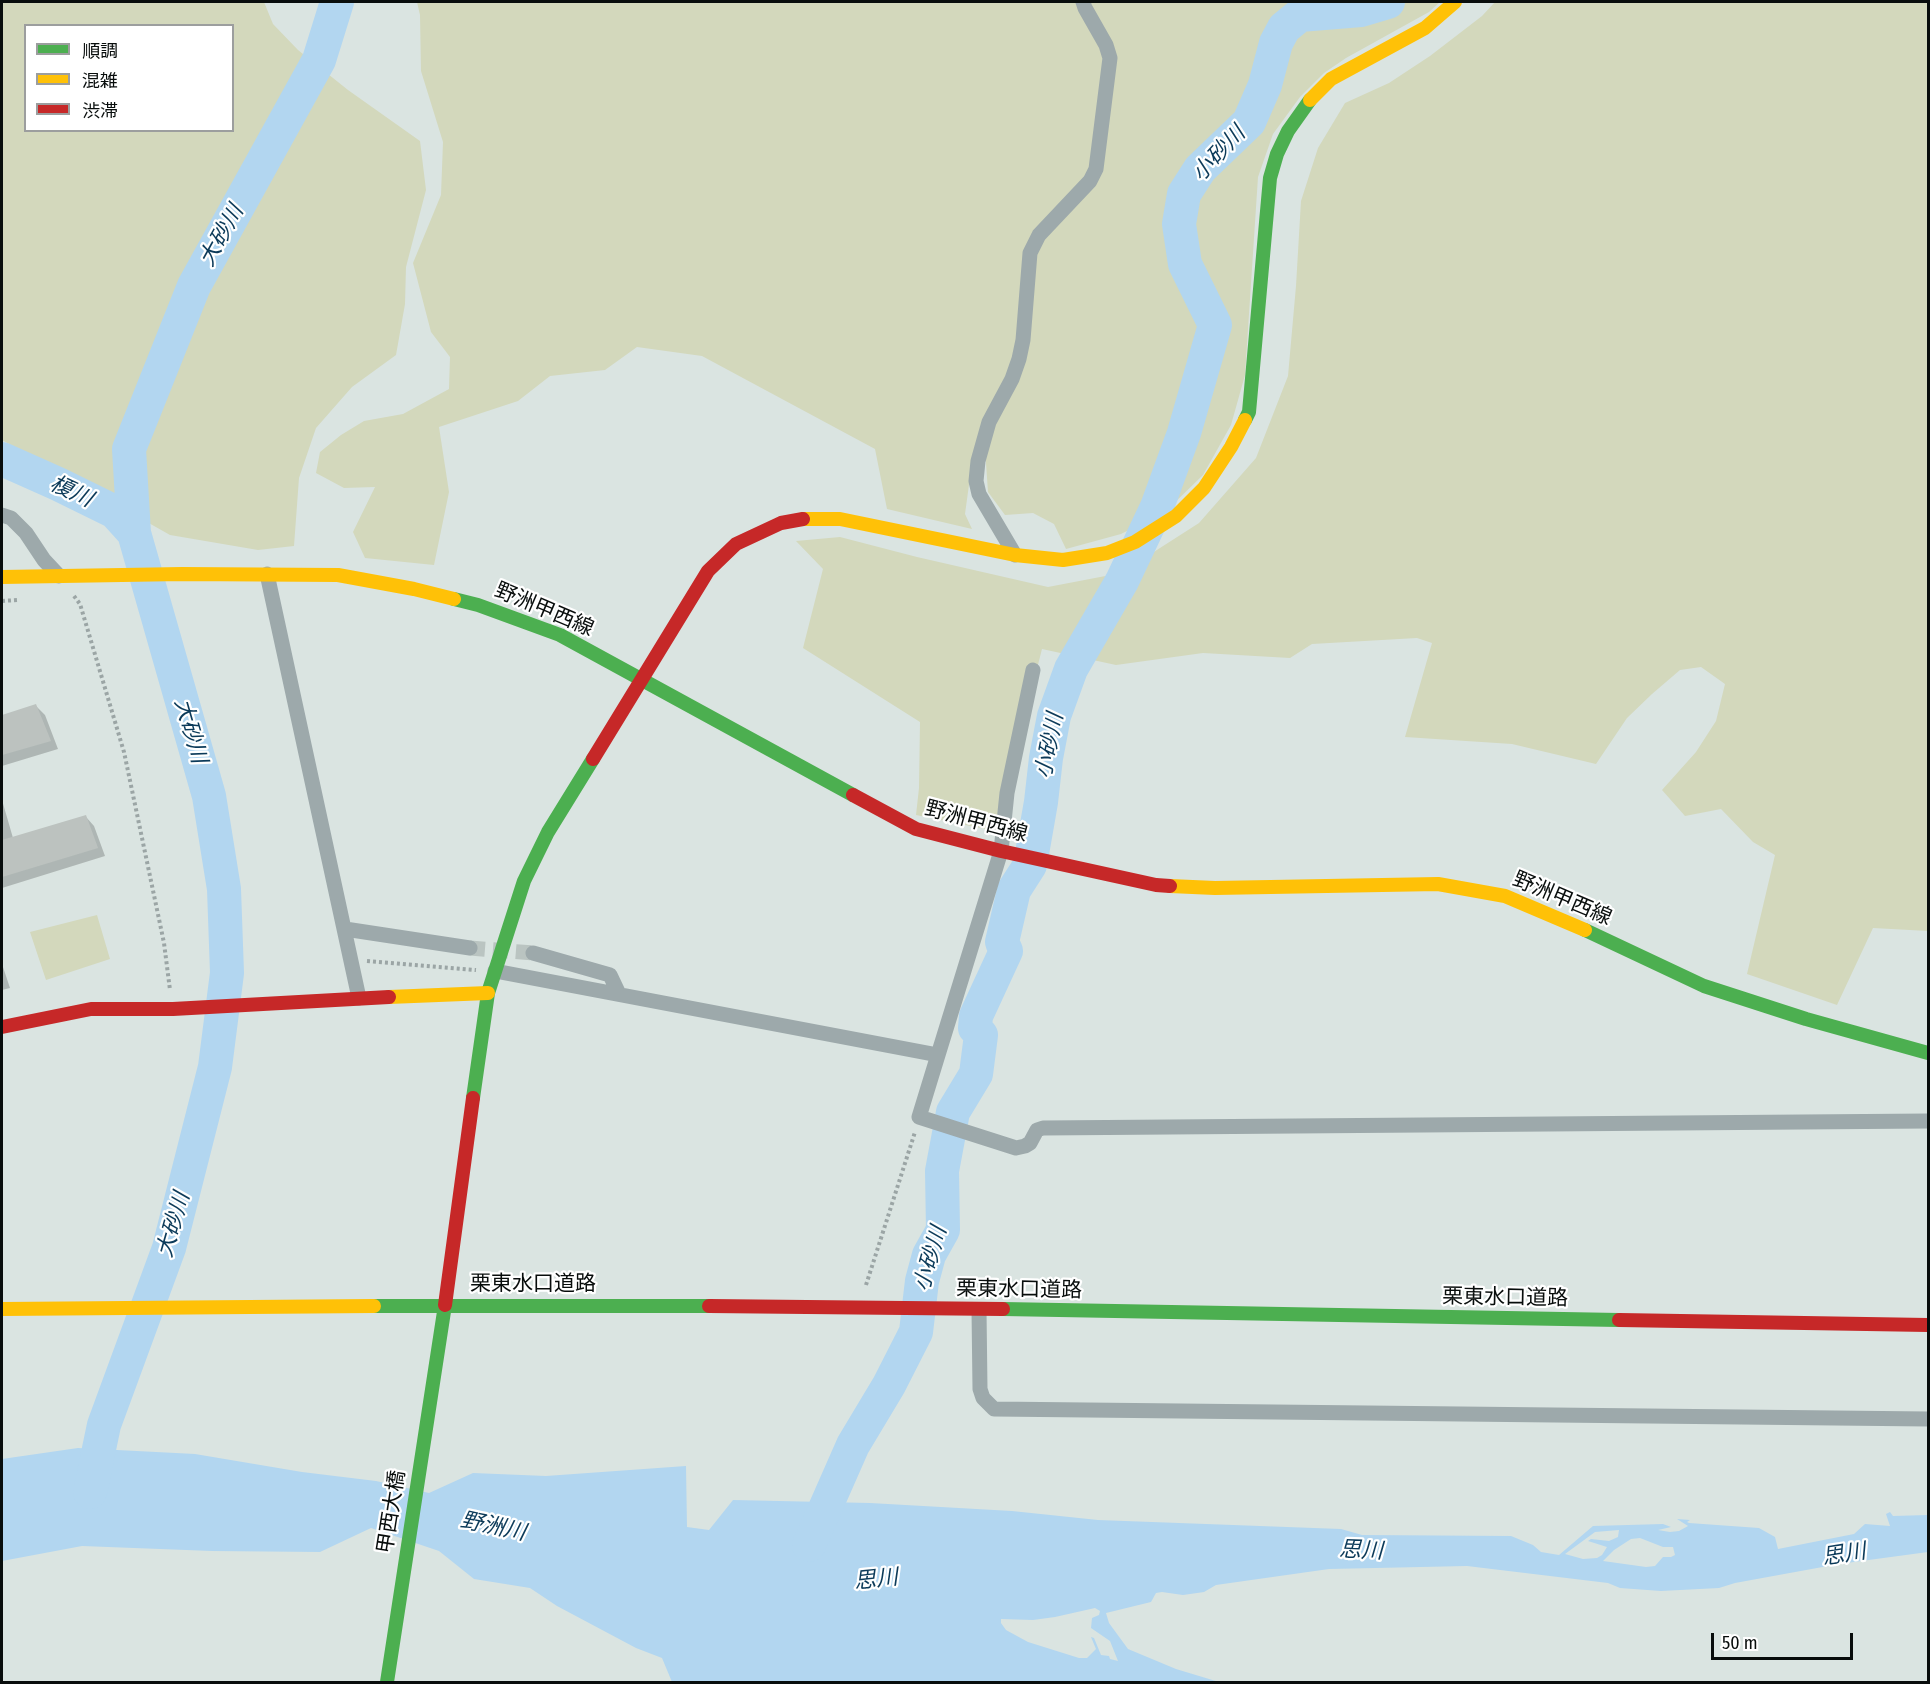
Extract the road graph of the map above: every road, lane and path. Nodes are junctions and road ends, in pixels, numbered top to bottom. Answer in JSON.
{"nodes":[{"id":1,"x":1083,"y":2,"type":"edge"},
{"id":2,"x":1455,"y":2,"type":"edge"},
{"id":3,"x":2,"y":515,"type":"edge"},
{"id":4,"x":1015,"y":555,"type":"junction"},
{"id":5,"x":267,"y":574,"type":"junction"},
{"id":6,"x":59,"y":576,"type":"junction"},
{"id":7,"x":2,"y":577,"type":"edge"},
{"id":8,"x":1033,"y":670,"type":"dead end"},
{"id":9,"x":641,"y":681,"type":"junction"},
{"id":10,"x":1001,"y":851,"type":"junction"},
{"id":11,"x":345,"y":929,"type":"junction"},
{"id":12,"x":470,"y":948,"type":"tunnel mouth"},
{"id":13,"x":533,"y":952,"type":"tunnel mouth"},
{"id":14,"x":351,"y":960,"type":"junction"},
{"id":15,"x":495,"y":971,"type":"junction"},
{"id":16,"x":488,"y":993,"type":"junction"},
{"id":17,"x":618,"y":994,"type":"junction"},
{"id":18,"x":359,"y":998,"type":"junction"},
{"id":19,"x":173,"y":1009,"type":"junction"},
{"id":20,"x":2,"y":1027,"type":"edge"},
{"id":21,"x":1929,"y":1053,"type":"edge"},
{"id":22,"x":938,"y":1055,"type":"junction"},
{"id":23,"x":919,"y":1118,"type":"junction"},
{"id":24,"x":1929,"y":1122,"type":"edge"},
{"id":25,"x":865,"y":1288,"type":"dead end"},
{"id":26,"x":444,"y":1305,"type":"junction"},
{"id":27,"x":2,"y":1309,"type":"edge"},
{"id":28,"x":979,"y":1310,"type":"junction"},
{"id":29,"x":1929,"y":1325,"type":"edge"},
{"id":30,"x":1929,"y":1419,"type":"edge"},
{"id":31,"x":387,"y":1683,"type":"edge"}],
"edges":[{"from":1,"to":4,"type":"street"},
{"from":2,"to":4,"type":"main road","name":"甲西大橋"},
{"from":3,"to":6,"type":"street"},
{"from":4,"to":9,"type":"main road","name":"甲西大橋"},
{"from":5,"to":6,"type":"main road","name":"野洲甲西線"},
{"from":5,"to":9,"type":"main road","name":"野洲甲西線"},
{"from":5,"to":11,"type":"street"},
{"from":6,"to":7,"type":"main road","name":"野洲甲西線"},
{"from":6,"to":19,"type":"path"},
{"from":8,"to":10,"type":"street"},
{"from":9,"to":10,"type":"main road","name":"野洲甲西線"},
{"from":9,"to":15,"type":"main road","name":"甲西大橋"},
{"from":10,"to":21,"type":"main road","name":"野洲甲西線"},
{"from":10,"to":22,"type":"street"},
{"from":11,"to":12,"type":"street"},
{"from":11,"to":14,"type":"street"},
{"from":13,"to":17,"type":"street"},
{"from":14,"to":15,"type":"path"},
{"from":14,"to":18,"type":"street"},
{"from":15,"to":16,"type":"main road","name":"甲西大橋"},
{"from":15,"to":17,"type":"street"},
{"from":16,"to":18,"type":"main road"},
{"from":16,"to":26,"type":"main road","name":"甲西大橋"},
{"from":17,"to":22,"type":"street"},
{"from":18,"to":19,"type":"main road"},
{"from":19,"to":20,"type":"main road"},
{"from":22,"to":23,"type":"street"},
{"from":23,"to":24,"type":"street"},
{"from":23,"to":25,"type":"path"},
{"from":26,"to":27,"type":"main road","name":"栗東水口道路"},
{"from":26,"to":28,"type":"main road","name":"栗東水口道路"},
{"from":26,"to":31,"type":"main road","name":"甲西大橋"},
{"from":28,"to":29,"type":"main road","name":"栗東水口道路"},
{"from":28,"to":30,"type":"street"}]}
